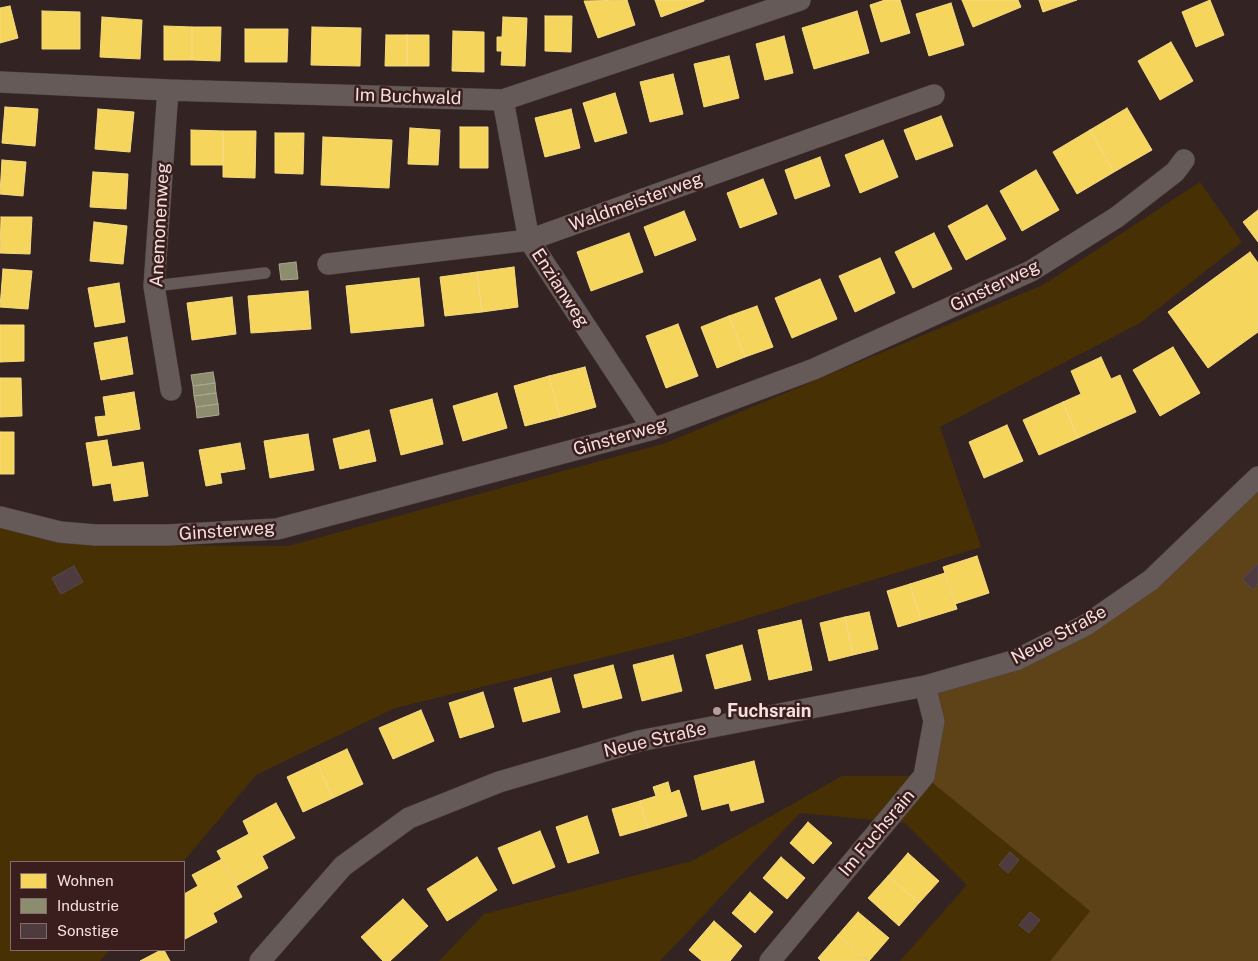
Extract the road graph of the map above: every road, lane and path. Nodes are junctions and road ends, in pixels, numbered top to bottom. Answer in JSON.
{"nodes":[{"id":1,"x":800,"y":0,"type":"edge"},
{"id":2,"x":0,"y":82,"type":"edge"},
{"id":3,"x":168,"y":90,"type":"junction"},
{"id":4,"x":934,"y":95,"type":"dead end"},
{"id":5,"x":503,"y":100,"type":"junction"},
{"id":6,"x":1184,"y":160,"type":"dead end"},
{"id":7,"x":529,"y":240,"type":"junction"},
{"id":8,"x":328,"y":264,"type":"dead end"},
{"id":9,"x":265,"y":274,"type":"dead end"},
{"id":10,"x":154,"y":286,"type":"junction"},
{"id":11,"x":171,"y":390,"type":"dead end"},
{"id":12,"x":653,"y":429,"type":"junction"},
{"id":13,"x":1258,"y":477,"type":"edge"},
{"id":14,"x":0,"y":517,"type":"edge"},
{"id":15,"x":925,"y":686,"type":"junction"},
{"id":16,"x":260,"y":961,"type":"edge"},
{"id":17,"x":770,"y":961,"type":"edge"}],
"edges":[{"from":1,"to":5,"type":"street","name":"Im Buchwald"},
{"from":2,"to":3,"type":"street","name":"Im Buchwald"},
{"from":3,"to":5,"type":"street","name":"Im Buchwald"},
{"from":3,"to":10,"type":"street","name":"Anemonenweg"},
{"from":4,"to":7,"type":"street","name":"Waldmeisterweg"},
{"from":5,"to":7,"type":"street","name":"Enzianweg"},
{"from":6,"to":12,"type":"street","name":"Ginsterweg"},
{"from":7,"to":8,"type":"street","name":"Waldmeisterweg"},
{"from":7,"to":12,"type":"street","name":"Enzianweg"},
{"from":9,"to":10,"type":"lane"},
{"from":10,"to":11,"type":"street","name":"Anemonenweg"},
{"from":12,"to":14,"type":"street","name":"Ginsterweg"},
{"from":13,"to":15,"type":"street","name":"Neue Straße"},
{"from":15,"to":16,"type":"street","name":"Neue Straße"},
{"from":15,"to":17,"type":"street","name":"Im Fuchsrain"}]}
